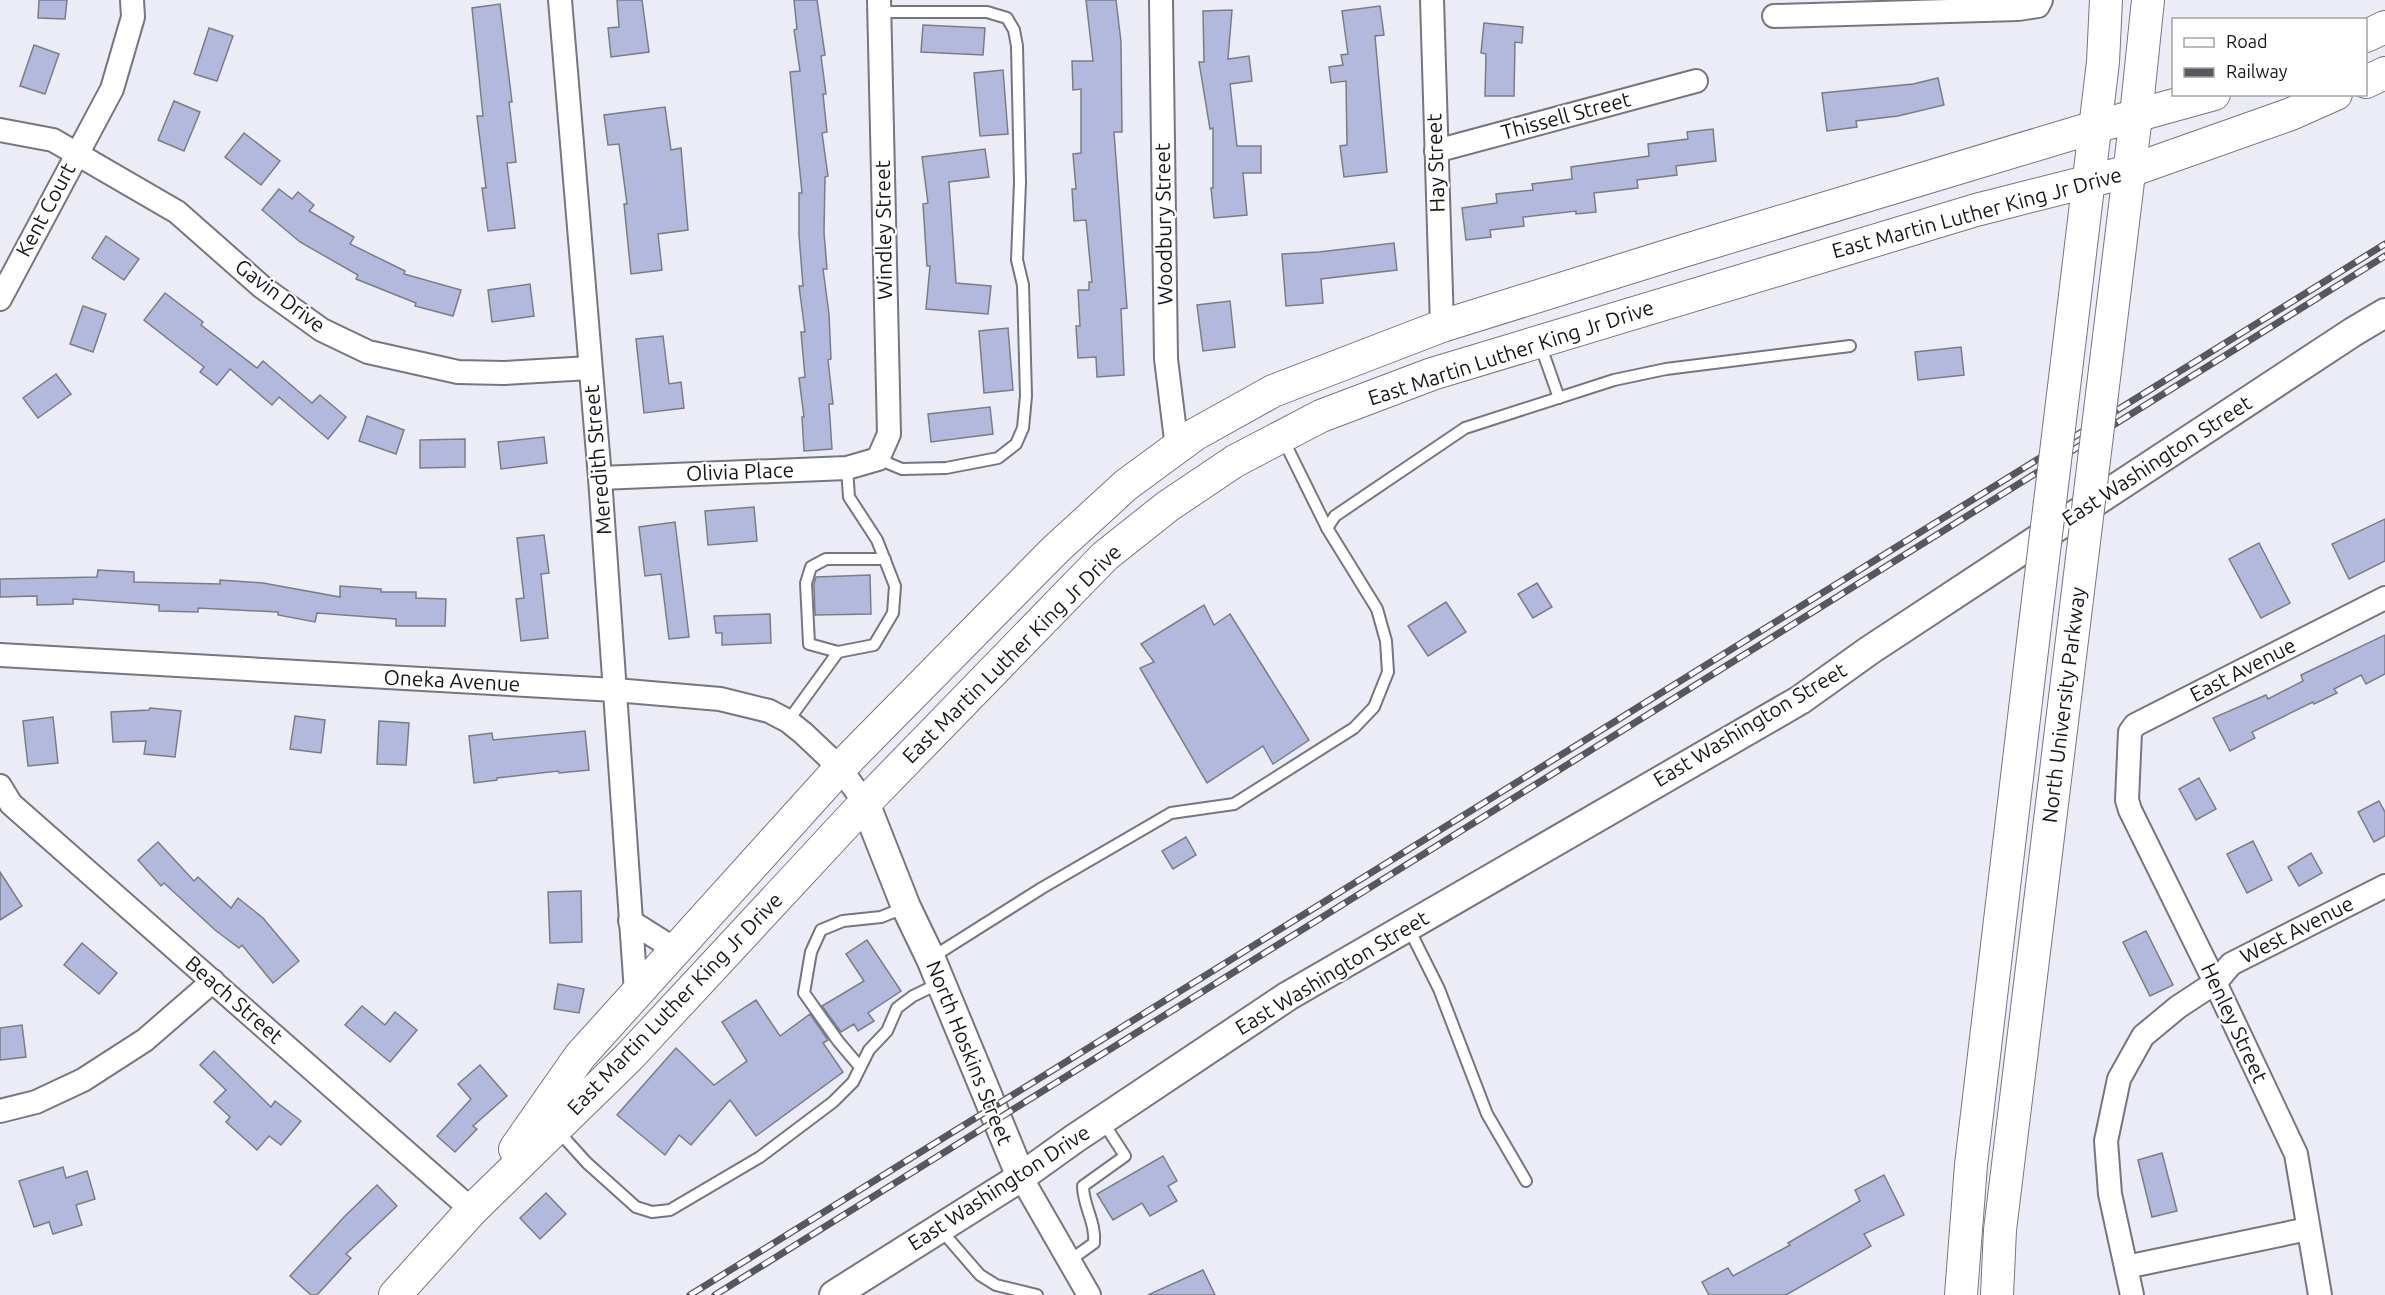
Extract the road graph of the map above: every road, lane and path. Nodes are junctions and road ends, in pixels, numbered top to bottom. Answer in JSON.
{"nodes":[{"id":1,"x":132,"y":0,"type":"edge"},
{"id":2,"x":560,"y":0,"type":"edge"},
{"id":3,"x":1161,"y":0,"type":"edge"},
{"id":4,"x":1432,"y":0,"type":"edge"},
{"id":5,"x":2041,"y":0,"type":"edge"},
{"id":6,"x":2106,"y":0,"type":"edge"},
{"id":7,"x":2148,"y":0,"type":"edge"},
{"id":8,"x":879,"y":6,"type":"edge"},
{"id":9,"x":1774,"y":16,"type":"dead end"},
{"id":10,"x":2385,"y":27,"type":"edge"},
{"id":11,"x":2367,"y":36,"type":"edge"},
{"id":12,"x":2385,"y":73,"type":"edge"},
{"id":13,"x":1696,"y":81,"type":"dead end"},
{"id":14,"x":2367,"y":82,"type":"edge"},
{"id":15,"x":2207,"y":96,"type":"edge"},
{"id":16,"x":2332,"y":96,"type":"edge"},
{"id":17,"x":2136,"y":116,"type":"junction"},
{"id":18,"x":2095,"y":128,"type":"junction"},
{"id":19,"x":0,"y":130,"type":"edge"},
{"id":20,"x":1436,"y":151,"type":"junction"},
{"id":21,"x":76,"y":154,"type":"junction"},
{"id":22,"x":2130,"y":171,"type":"junction"},
{"id":23,"x":2088,"y":183,"type":"junction"},
{"id":24,"x":0,"y":299,"type":"edge"},
{"id":25,"x":2385,"y":313,"type":"edge"},
{"id":26,"x":1442,"y":326,"type":"junction"},
{"id":27,"x":1539,"y":341,"type":"junction"},
{"id":28,"x":1850,"y":345,"type":"dead end"},
{"id":29,"x":590,"y":368,"type":"junction"},
{"id":30,"x":1559,"y":398,"type":"junction"},
{"id":31,"x":1282,"y":436,"type":"junction"},
{"id":32,"x":1176,"y":448,"type":"junction"},
{"id":33,"x":878,"y":459,"type":"junction"},
{"id":34,"x":847,"y":468,"type":"junction"},
{"id":35,"x":600,"y":478,"type":"junction"},
{"id":36,"x":1328,"y":528,"type":"junction"},
{"id":37,"x":885,"y":560,"type":"junction"},
{"id":38,"x":2385,"y":598,"type":"edge"},
{"id":39,"x":838,"y":652,"type":"junction"},
{"id":40,"x":0,"y":655,"type":"edge"},
{"id":41,"x":615,"y":690,"type":"junction"},
{"id":42,"x":788,"y":721,"type":"junction"},
{"id":43,"x":2128,"y":760,"type":"joint"},
{"id":44,"x":840,"y":768,"type":"junction"},
{"id":45,"x":0,"y":786,"type":"edge"},
{"id":46,"x":865,"y":803,"type":"junction"},
{"id":47,"x":2385,"y":886,"type":"edge"},
{"id":48,"x":906,"y":907,"type":"junction"},
{"id":49,"x":630,"y":921,"type":"junction"},
{"id":50,"x":1408,"y":926,"type":"junction"},
{"id":51,"x":676,"y":950,"type":"junction"},
{"id":52,"x":936,"y":971,"type":"junction"},
{"id":53,"x":213,"y":981,"type":"junction"},
{"id":54,"x":2216,"y":982,"type":"junction"},
{"id":55,"x":636,"y":992,"type":"junction"},
{"id":56,"x":860,"y":1067,"type":"junction"},
{"id":57,"x":1163,"y":1079,"type":"joint"},
{"id":58,"x":0,"y":1112,"type":"edge"},
{"id":59,"x":1102,"y":1120,"type":"junction"},
{"id":60,"x":555,"y":1129,"type":"junction"},
{"id":61,"x":1021,"y":1177,"type":"junction"},
{"id":62,"x":1526,"y":1180,"type":"dead end"},
{"id":63,"x":472,"y":1210,"type":"junction"},
{"id":64,"x":940,"y":1228,"type":"junction"},
{"id":65,"x":2308,"y":1229,"type":"junction"},
{"id":66,"x":1068,"y":1262,"type":"junction"},
{"id":67,"x":2126,"y":1267,"type":"junction"},
{"id":68,"x":1084,"y":1293,"type":"edge"},
{"id":69,"x":395,"y":1295,"type":"edge"},
{"id":70,"x":834,"y":1295,"type":"edge"},
{"id":71,"x":1037,"y":1295,"type":"edge"},
{"id":72,"x":1961,"y":1295,"type":"edge"},
{"id":73,"x":1997,"y":1295,"type":"edge"},
{"id":74,"x":2132,"y":1295,"type":"edge"},
{"id":75,"x":2320,"y":1295,"type":"edge"}],
"edges":[{"from":1,"to":21,"type":"street","name":"Kent Court"},
{"from":2,"to":29,"type":"street","name":"Meredith Street"},
{"from":3,"to":32,"type":"street","name":"Woodbury Street"},
{"from":4,"to":20,"type":"street","name":"Hay Street"},
{"from":5,"to":9,"type":"street"},
{"from":6,"to":18,"type":"main road","name":"North University Parkway"},
{"from":7,"to":17,"type":"main road","name":"North University Parkway"},
{"from":8,"to":33,"type":"street","name":"Windley Street"},
{"from":8,"to":33,"type":"lane"},
{"from":10,"to":11,"type":"main road"},
{"from":12,"to":14,"type":"main road"},
{"from":13,"to":20,"type":"street","name":"Thissell Street"},
{"from":15,"to":17,"type":"main road","name":"East Martin Luther King Jr Drive"},
{"from":16,"to":22,"type":"main road","name":"East Martin Luther King Jr Drive"},
{"from":17,"to":18,"type":"main road","name":"East Martin Luther King Jr Drive"},
{"from":17,"to":22,"type":"main road","name":"North University Parkway"},
{"from":18,"to":23,"type":"main road","name":"North University Parkway"},
{"from":18,"to":26,"type":"main road","name":"East Martin Luther King Jr Drive"},
{"from":19,"to":21,"type":"street","name":"Gavin Drive"},
{"from":20,"to":26,"type":"street","name":"Hay Street"},
{"from":21,"to":24,"type":"street","name":"Kent Court"},
{"from":21,"to":29,"type":"street","name":"Gavin Drive"},
{"from":22,"to":23,"type":"main road","name":"East Martin Luther King Jr Drive"},
{"from":22,"to":73,"type":"main road","name":"North University Parkway","bridge":true},
{"from":23,"to":27,"type":"main road","name":"East Martin Luther King Jr Drive"},
{"from":23,"to":72,"type":"main road","name":"North University Parkway","bridge":true},
{"from":25,"to":50,"type":"street","name":"East Washington Street"},
{"from":26,"to":32,"type":"main road","name":"East Martin Luther King Jr Drive"},
{"from":27,"to":30,"type":"lane"},
{"from":27,"to":31,"type":"main road","name":"East Martin Luther King Jr Drive"},
{"from":28,"to":30,"type":"lane"},
{"from":29,"to":35,"type":"street","name":"Meredith Street"},
{"from":30,"to":36,"type":"lane"},
{"from":31,"to":36,"type":"lane"},
{"from":31,"to":46,"type":"main road","name":"East Martin Luther King Jr Drive"},
{"from":32,"to":44,"type":"main road","name":"East Martin Luther King Jr Drive"},
{"from":33,"to":34,"type":"street","name":"Olivia Place"},
{"from":34,"to":35,"type":"street","name":"Olivia Place"},
{"from":34,"to":37,"type":"lane"},
{"from":35,"to":41,"type":"street","name":"Meredith Street"},
{"from":36,"to":52,"type":"lane"},
{"from":37,"to":39,"type":"lane"},
{"from":37,"to":39,"type":"lane"},
{"from":38,"to":43,"type":"street","name":"East Avenue"},
{"from":39,"to":42,"type":"lane"},
{"from":40,"to":41,"type":"street","name":"Oneka Avenue"},
{"from":41,"to":42,"type":"street","name":"Oneka Avenue"},
{"from":41,"to":49,"type":"street","name":"Meredith Street"},
{"from":42,"to":44,"type":"street","name":"Oneka Avenue"},
{"from":43,"to":54,"type":"street","name":"Henley Street"},
{"from":44,"to":46,"type":"street","name":"Oneka Avenue"},
{"from":44,"to":51,"type":"main road","name":"East Martin Luther King Jr Drive"},
{"from":45,"to":53,"type":"street","name":"Beach Street"},
{"from":46,"to":48,"type":"street","name":"North Hoskins Street"},
{"from":46,"to":60,"type":"main road","name":"East Martin Luther King Jr Drive"},
{"from":47,"to":54,"type":"street","name":"West Avenue"},
{"from":48,"to":52,"type":"street","name":"North Hoskins Street"},
{"from":48,"to":56,"type":"lane"},
{"from":49,"to":51,"type":"street"},
{"from":49,"to":55,"type":"street","name":"Meredith Street"},
{"from":50,"to":57,"type":"street","name":"East Washington Street"},
{"from":50,"to":62,"type":"lane"},
{"from":51,"to":55,"type":"main road","name":"East Martin Luther King Jr Drive"},
{"from":52,"to":56,"type":"lane"},
{"from":52,"to":61,"type":"street","name":"North Hoskins Street"},
{"from":53,"to":58,"type":"street"},
{"from":53,"to":63,"type":"street","name":"Beach Street"},
{"from":54,"to":65,"type":"street","name":"Henley Street"},
{"from":54,"to":67,"type":"street","name":"West Avenue"},
{"from":55,"to":63,"type":"main road","name":"East Martin Luther King Jr Drive"},
{"from":56,"to":60,"type":"lane"},
{"from":57,"to":59,"type":"street","name":"East Washington Drive"},
{"from":59,"to":61,"type":"street","name":"East Washington Drive"},
{"from":59,"to":66,"type":"lane"},
{"from":60,"to":63,"type":"main road","name":"East Martin Luther King Jr Drive"},
{"from":61,"to":64,"type":"street","name":"East Washington Drive"},
{"from":61,"to":66,"type":"street","name":"North Hoskins Street"},
{"from":63,"to":69,"type":"main road","name":"East Martin Luther King Jr Drive"},
{"from":64,"to":70,"type":"street","name":"East Washington Drive"},
{"from":64,"to":71,"type":"lane"},
{"from":65,"to":67,"type":"street"},
{"from":65,"to":75,"type":"street","name":"Henley Street"},
{"from":66,"to":68,"type":"street","name":"North Hoskins Street"},
{"from":67,"to":74,"type":"street","name":"West Avenue"}]}
